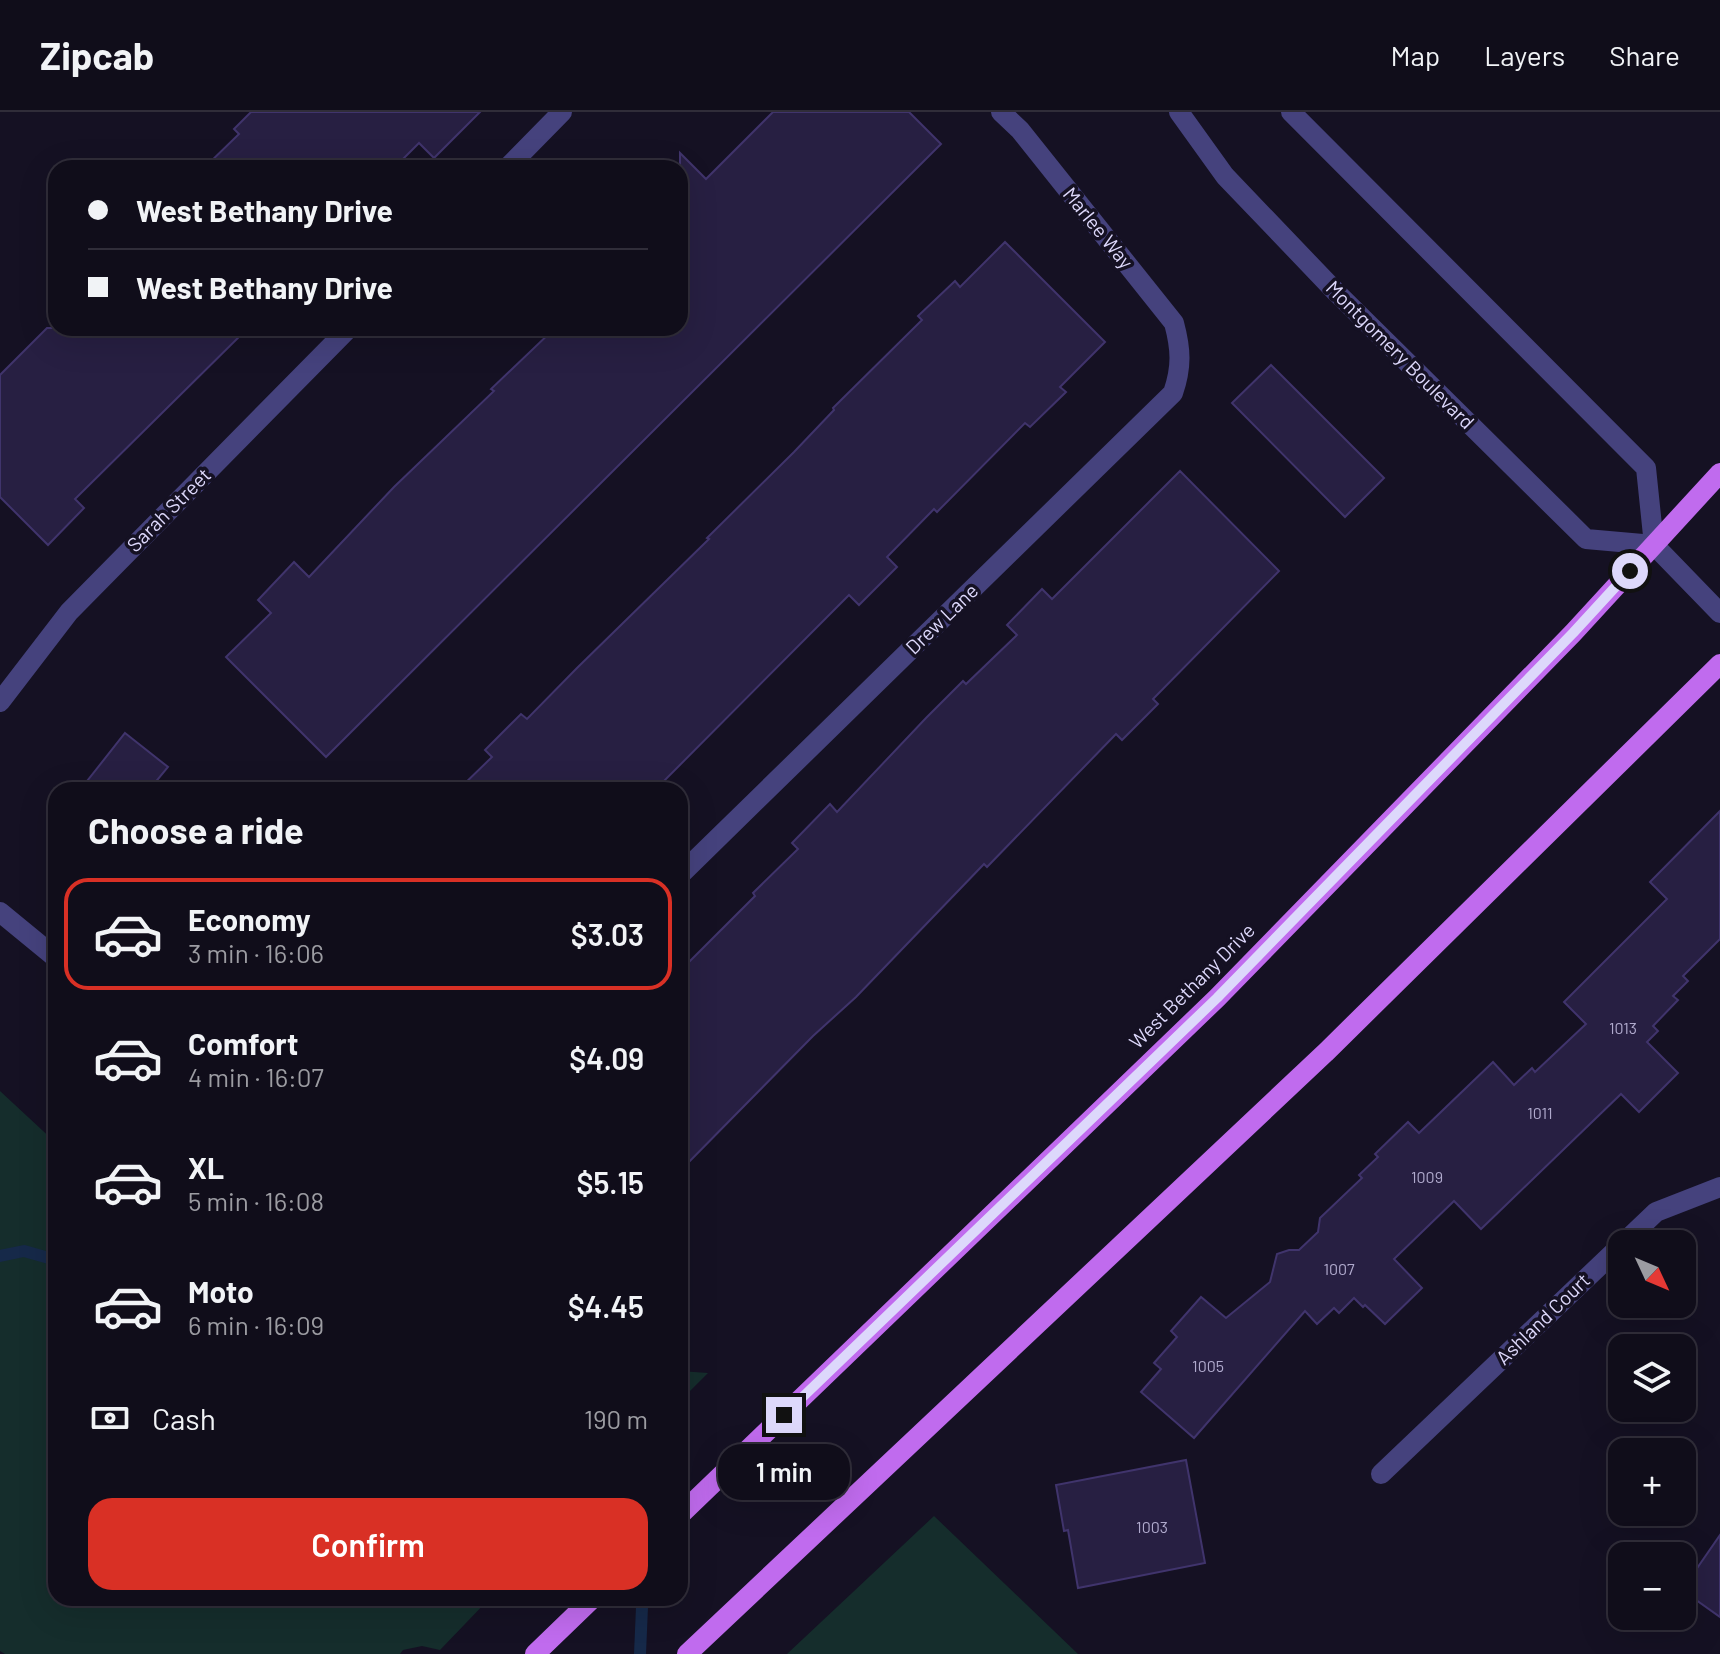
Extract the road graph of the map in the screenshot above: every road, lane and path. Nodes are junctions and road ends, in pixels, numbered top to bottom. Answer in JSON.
{"nodes":[{"id":1,"x":562,"y":112,"type":"edge"},
{"id":2,"x":1001,"y":112,"type":"edge"},
{"id":3,"x":1179,"y":112,"type":"edge"},
{"id":4,"x":1291,"y":112,"type":"edge"},
{"id":5,"x":515,"y":160,"type":"edge"},
{"id":6,"x":341,"y":336,"type":"edge"},
{"id":7,"x":1182,"y":352,"type":"joint"},
{"id":8,"x":1720,"y":473,"type":"edge"},
{"id":9,"x":1654,"y":545,"type":"junction"},
{"id":10,"x":1720,"y":613,"type":"edge"},
{"id":11,"x":1720,"y":664,"type":"edge"},
{"id":12,"x":0,"y":702,"type":"edge"},
{"id":13,"x":688,"y":867,"type":"edge"},
{"id":14,"x":0,"y":912,"type":"edge"},
{"id":15,"x":48,"y":951,"type":"edge"},
{"id":16,"x":1720,"y":1187,"type":"edge"},
{"id":17,"x":1381,"y":1474,"type":"dead end"},
{"id":18,"x":688,"y":1507,"type":"edge"},
{"id":19,"x":585,"y":1606,"type":"edge"},
{"id":20,"x":535,"y":1654,"type":"edge"},
{"id":21,"x":687,"y":1654,"type":"edge"}],
"edges":[{"from":1,"to":5,"type":"street"},
{"from":2,"to":7,"type":"street","name":"Marlee Way"},
{"from":3,"to":9,"type":"street","name":"Montgomery Boulevard"},
{"from":4,"to":9,"type":"street"},
{"from":6,"to":12,"type":"street","name":"Sarah Street"},
{"from":7,"to":13,"type":"street","name":"Drew Lane"},
{"from":8,"to":9,"type":"main road","name":"West Bethany Drive"},
{"from":9,"to":10,"type":"street"},
{"from":9,"to":18,"type":"main road","name":"West Bethany Drive"},
{"from":11,"to":21,"type":"main road"},
{"from":14,"to":15,"type":"street"},
{"from":16,"to":17,"type":"street","name":"Ashland Court"},
{"from":19,"to":20,"type":"main road"}]}
